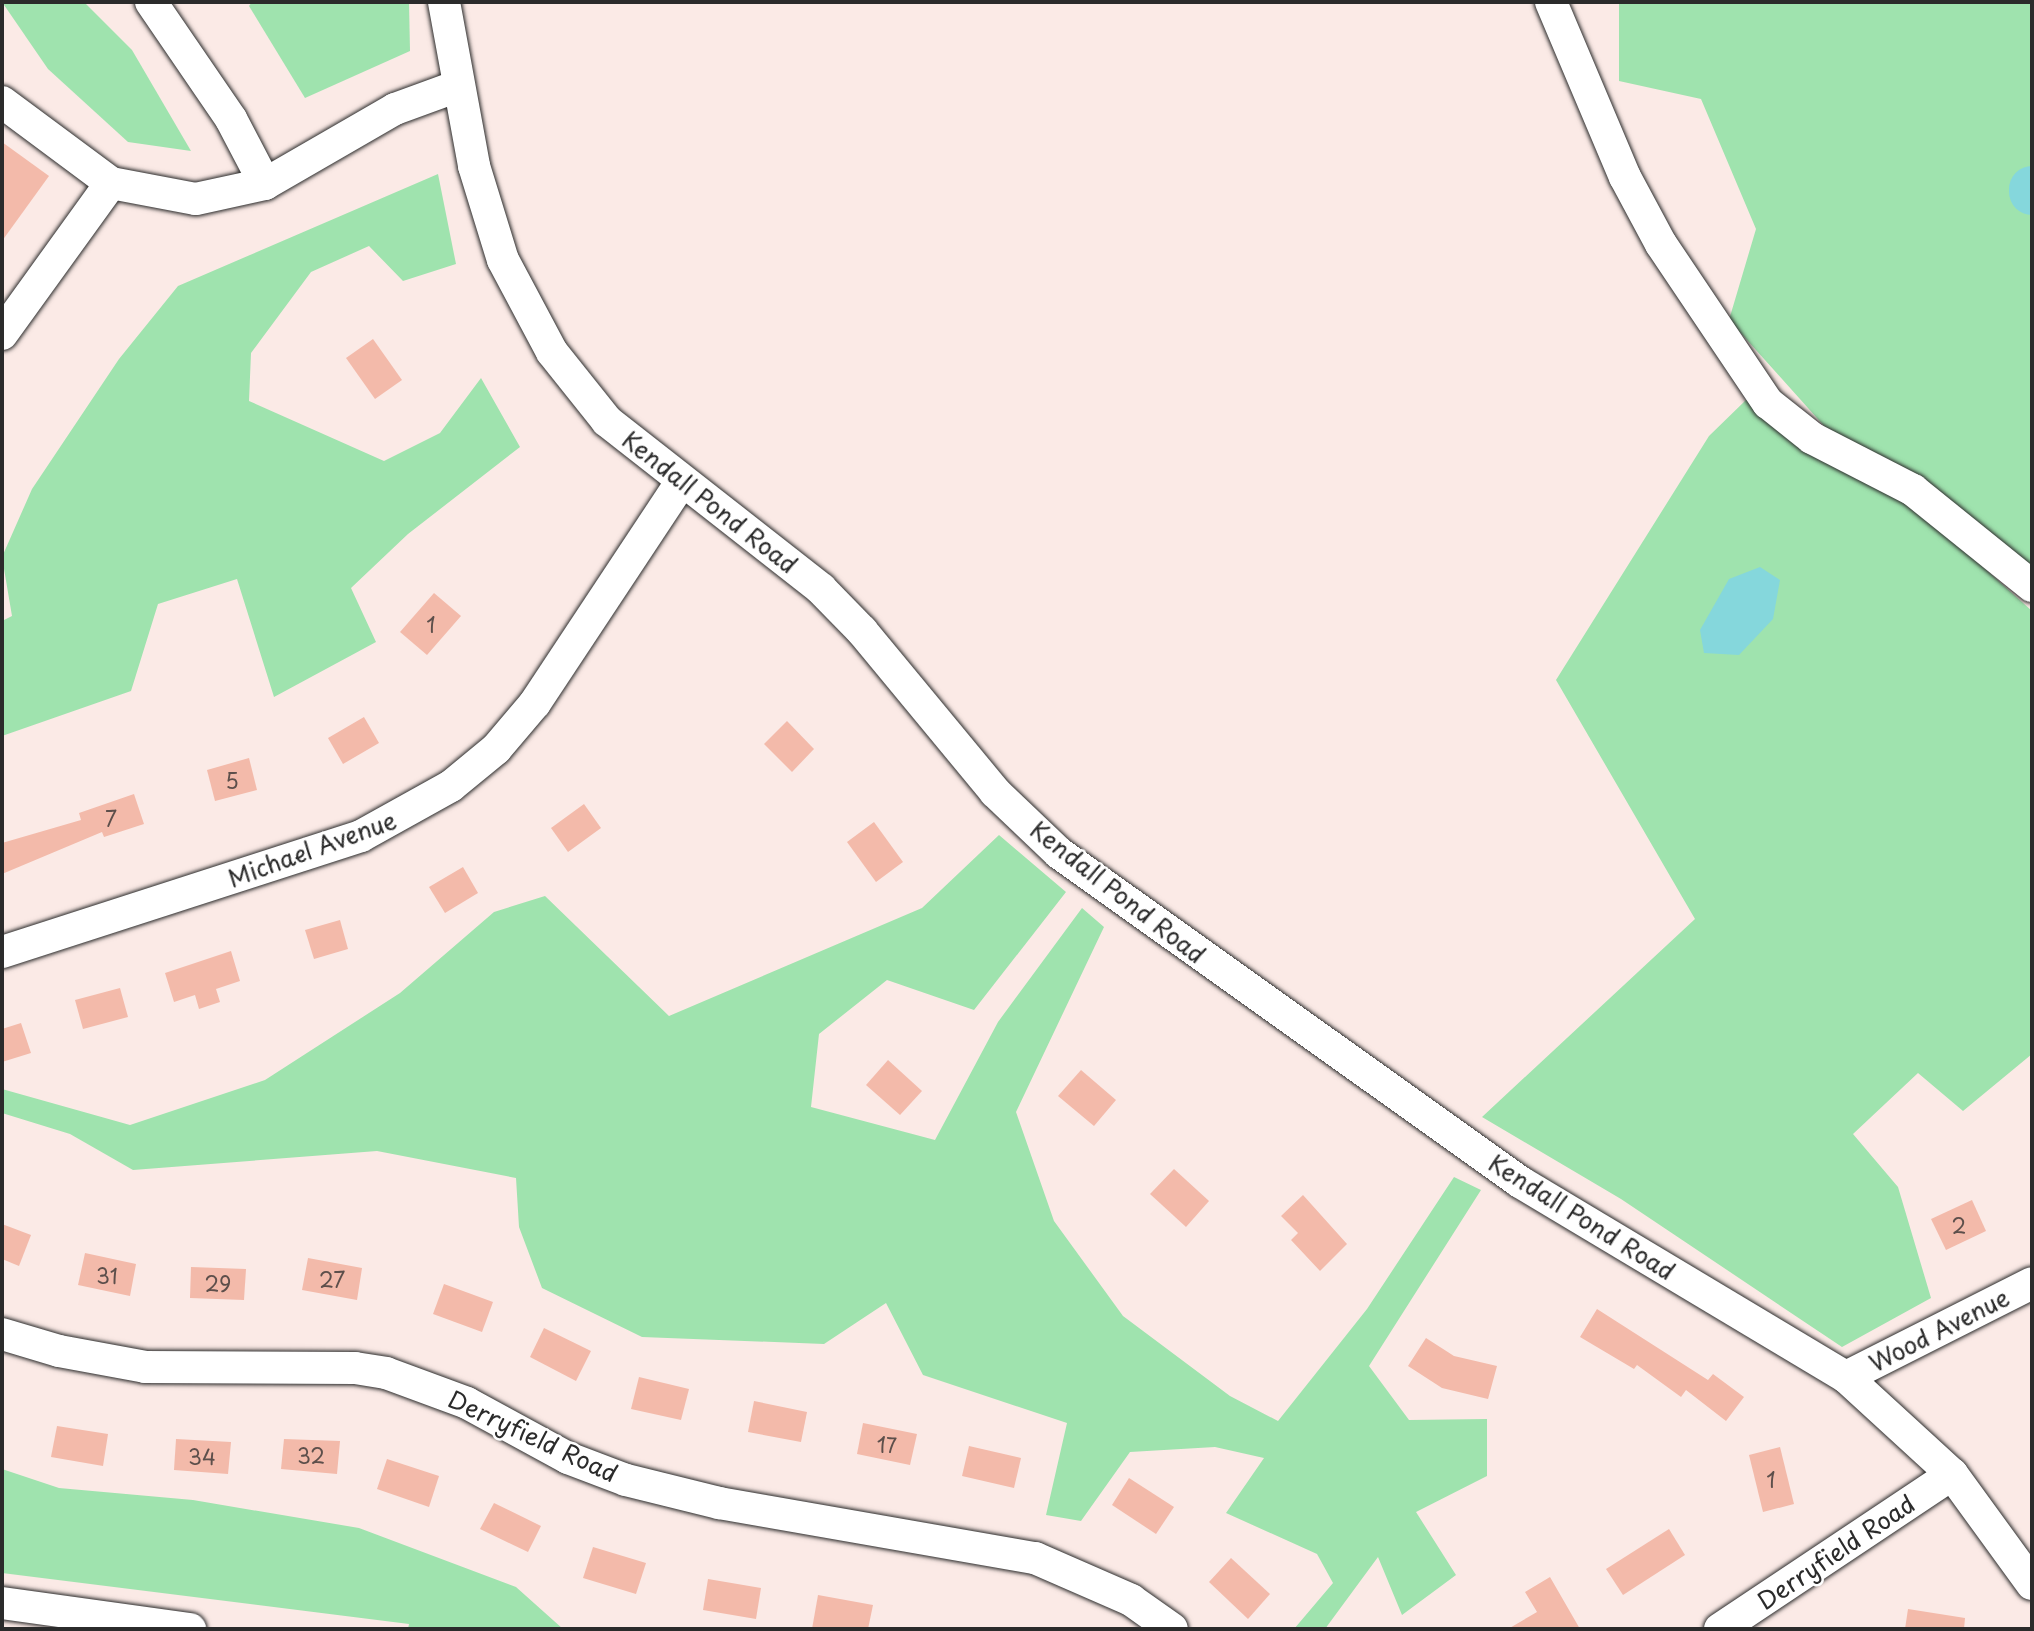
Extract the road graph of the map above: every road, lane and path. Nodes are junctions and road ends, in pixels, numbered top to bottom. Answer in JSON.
{"nodes":[{"id":1,"x":151,"y":2,"type":"edge"},
{"id":2,"x":444,"y":2,"type":"edge"},
{"id":3,"x":1551,"y":2,"type":"edge"},
{"id":4,"x":458,"y":86,"type":"junction"},
{"id":5,"x":2,"y":102,"type":"edge"},
{"id":6,"x":111,"y":183,"type":"junction"},
{"id":7,"x":265,"y":184,"type":"junction"},
{"id":8,"x":2,"y":334,"type":"edge"},
{"id":9,"x":681,"y":482,"type":"junction"},
{"id":10,"x":2032,"y":586,"type":"edge"},
{"id":11,"x":2,"y":952,"type":"edge"},
{"id":12,"x":2032,"y":1283,"type":"edge"},
{"id":13,"x":2,"y":1334,"type":"edge"},
{"id":14,"x":1846,"y":1377,"type":"junction"},
{"id":15,"x":1952,"y":1474,"type":"junction"},
{"id":16,"x":2032,"y":1584,"type":"edge"},
{"id":17,"x":2,"y":1603,"type":"edge"},
{"id":18,"x":58,"y":1620,"type":"edge"},
{"id":19,"x":190,"y":1629,"type":"edge"},
{"id":20,"x":1172,"y":1629,"type":"edge"},
{"id":21,"x":1720,"y":1629,"type":"edge"}],
"edges":[{"from":1,"to":7,"type":"street"},
{"from":2,"to":4,"type":"street","name":"Kendall Pond Road"},
{"from":3,"to":10,"type":"street"},
{"from":4,"to":7,"type":"street"},
{"from":4,"to":9,"type":"street","name":"Kendall Pond Road"},
{"from":5,"to":6,"type":"street"},
{"from":6,"to":7,"type":"street"},
{"from":6,"to":8,"type":"street"},
{"from":9,"to":11,"type":"street","name":"Michael Avenue"},
{"from":9,"to":14,"type":"street","name":"Kendall Pond Road"},
{"from":12,"to":14,"type":"street","name":"Wood Avenue"},
{"from":13,"to":20,"type":"street","name":"Derryfield Road"},
{"from":14,"to":15,"type":"street","name":"Kendall Pond Road"},
{"from":15,"to":16,"type":"street","name":"Kendall Pond Road"},
{"from":15,"to":21,"type":"street","name":"Derryfield Road"},
{"from":17,"to":18,"type":"street"},
{"from":18,"to":19,"type":"street"}]}
